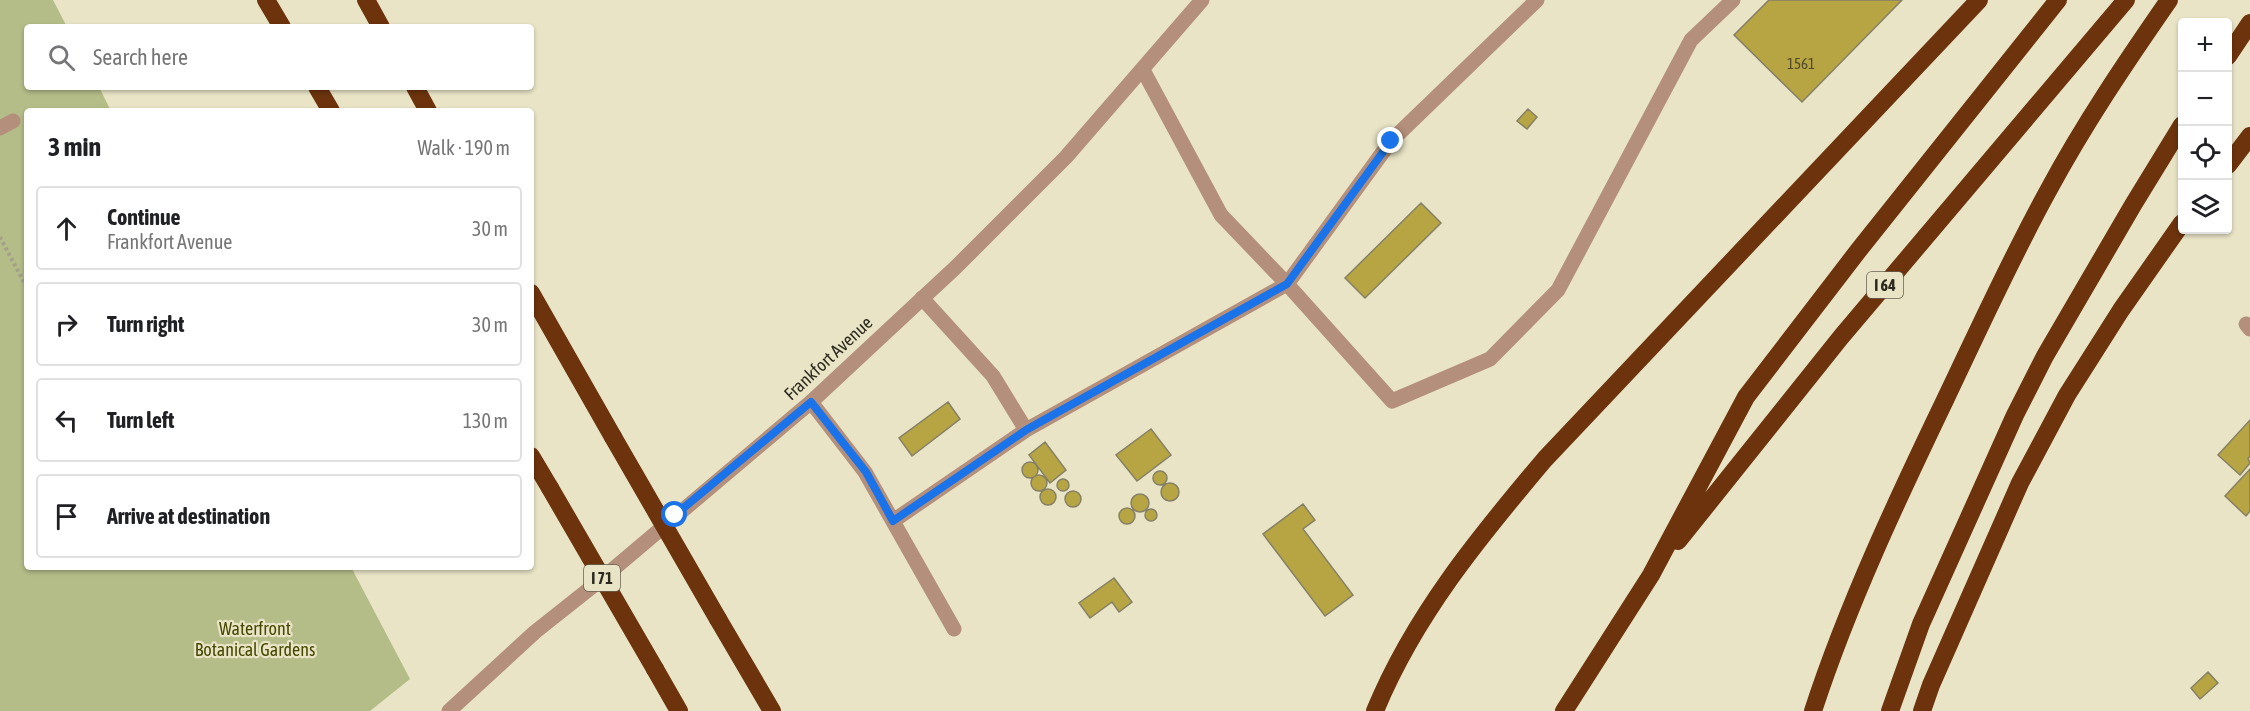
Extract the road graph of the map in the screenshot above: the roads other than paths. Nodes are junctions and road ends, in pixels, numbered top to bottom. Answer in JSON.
{"nodes":[{"id":1,"x":266,"y":0,"type":"edge"},
{"id":2,"x":366,"y":0,"type":"edge"},
{"id":3,"x":1202,"y":0,"type":"edge"},
{"id":4,"x":1537,"y":0,"type":"edge"},
{"id":5,"x":1733,"y":0,"type":"edge"},
{"id":6,"x":1979,"y":0,"type":"edge"},
{"id":7,"x":2058,"y":0,"type":"edge"},
{"id":8,"x":2126,"y":0,"type":"edge"},
{"id":9,"x":2169,"y":0,"type":"edge"},
{"id":10,"x":2250,"y":23,"type":"edge"},
{"id":11,"x":280,"y":24,"type":"edge"},
{"id":12,"x":379,"y":24,"type":"edge"},
{"id":13,"x":2232,"y":50,"type":"edge"},
{"id":14,"x":1143,"y":70,"type":"junction"},
{"id":15,"x":319,"y":90,"type":"edge"},
{"id":16,"x":417,"y":90,"type":"edge"},
{"id":17,"x":329,"y":108,"type":"edge"},
{"id":18,"x":426,"y":108,"type":"edge"},
{"id":19,"x":2181,"y":126,"type":"edge"},
{"id":20,"x":2250,"y":136,"type":"edge"},
{"id":21,"x":2232,"y":160,"type":"edge"},
{"id":22,"x":2178,"y":229,"type":"edge"},
{"id":23,"x":1287,"y":284,"type":"junction"},
{"id":24,"x":534,"y":298,"type":"edge"},
{"id":25,"x":922,"y":298,"type":"junction"},
{"id":26,"x":811,"y":402,"type":"junction"},
{"id":27,"x":1026,"y":430,"type":"junction"},
{"id":28,"x":534,"y":461,"type":"edge"},
{"id":29,"x":893,"y":521,"type":"junction"},
{"id":30,"x":1651,"y":575,"type":"junction"},
{"id":31,"x":954,"y":629,"type":"dead end"},
{"id":32,"x":449,"y":711,"type":"edge"},
{"id":33,"x":679,"y":711,"type":"edge"},
{"id":34,"x":772,"y":711,"type":"edge"},
{"id":35,"x":1375,"y":711,"type":"edge"},
{"id":36,"x":1564,"y":711,"type":"edge"},
{"id":37,"x":1814,"y":711,"type":"edge"},
{"id":38,"x":1890,"y":711,"type":"edge"},
{"id":39,"x":1922,"y":711,"type":"edge"}],
"edges":[{"from":1,"to":11,"type":"highway"},
{"from":2,"to":12,"type":"highway"},
{"from":3,"to":14,"type":"street","name":"Frankfort Avenue"},
{"from":4,"to":23,"type":"street"},
{"from":5,"to":23,"type":"street"},
{"from":6,"to":35,"type":"highway"},
{"from":7,"to":30,"type":"highway"},
{"from":8,"to":30,"type":"highway","number":"I 64"},
{"from":9,"to":37,"type":"highway"},
{"from":10,"to":13,"type":"highway"},
{"from":14,"to":23,"type":"street"},
{"from":14,"to":25,"type":"street","name":"Frankfort Avenue"},
{"from":15,"to":17,"type":"highway"},
{"from":16,"to":18,"type":"highway"},
{"from":19,"to":38,"type":"highway"},
{"from":20,"to":21,"type":"highway"},
{"from":22,"to":39,"type":"highway"},
{"from":23,"to":27,"type":"street"},
{"from":24,"to":34,"type":"highway","bridge":true},
{"from":25,"to":26,"type":"street","name":"Frankfort Avenue"},
{"from":25,"to":27,"type":"street"},
{"from":26,"to":29,"type":"street"},
{"from":26,"to":32,"type":"street","name":"Frankfort Avenue"},
{"from":27,"to":29,"type":"street"},
{"from":28,"to":33,"type":"highway","number":"I 71","bridge":true},
{"from":29,"to":31,"type":"street"},
{"from":30,"to":36,"type":"highway","number":"I 64"}]}
